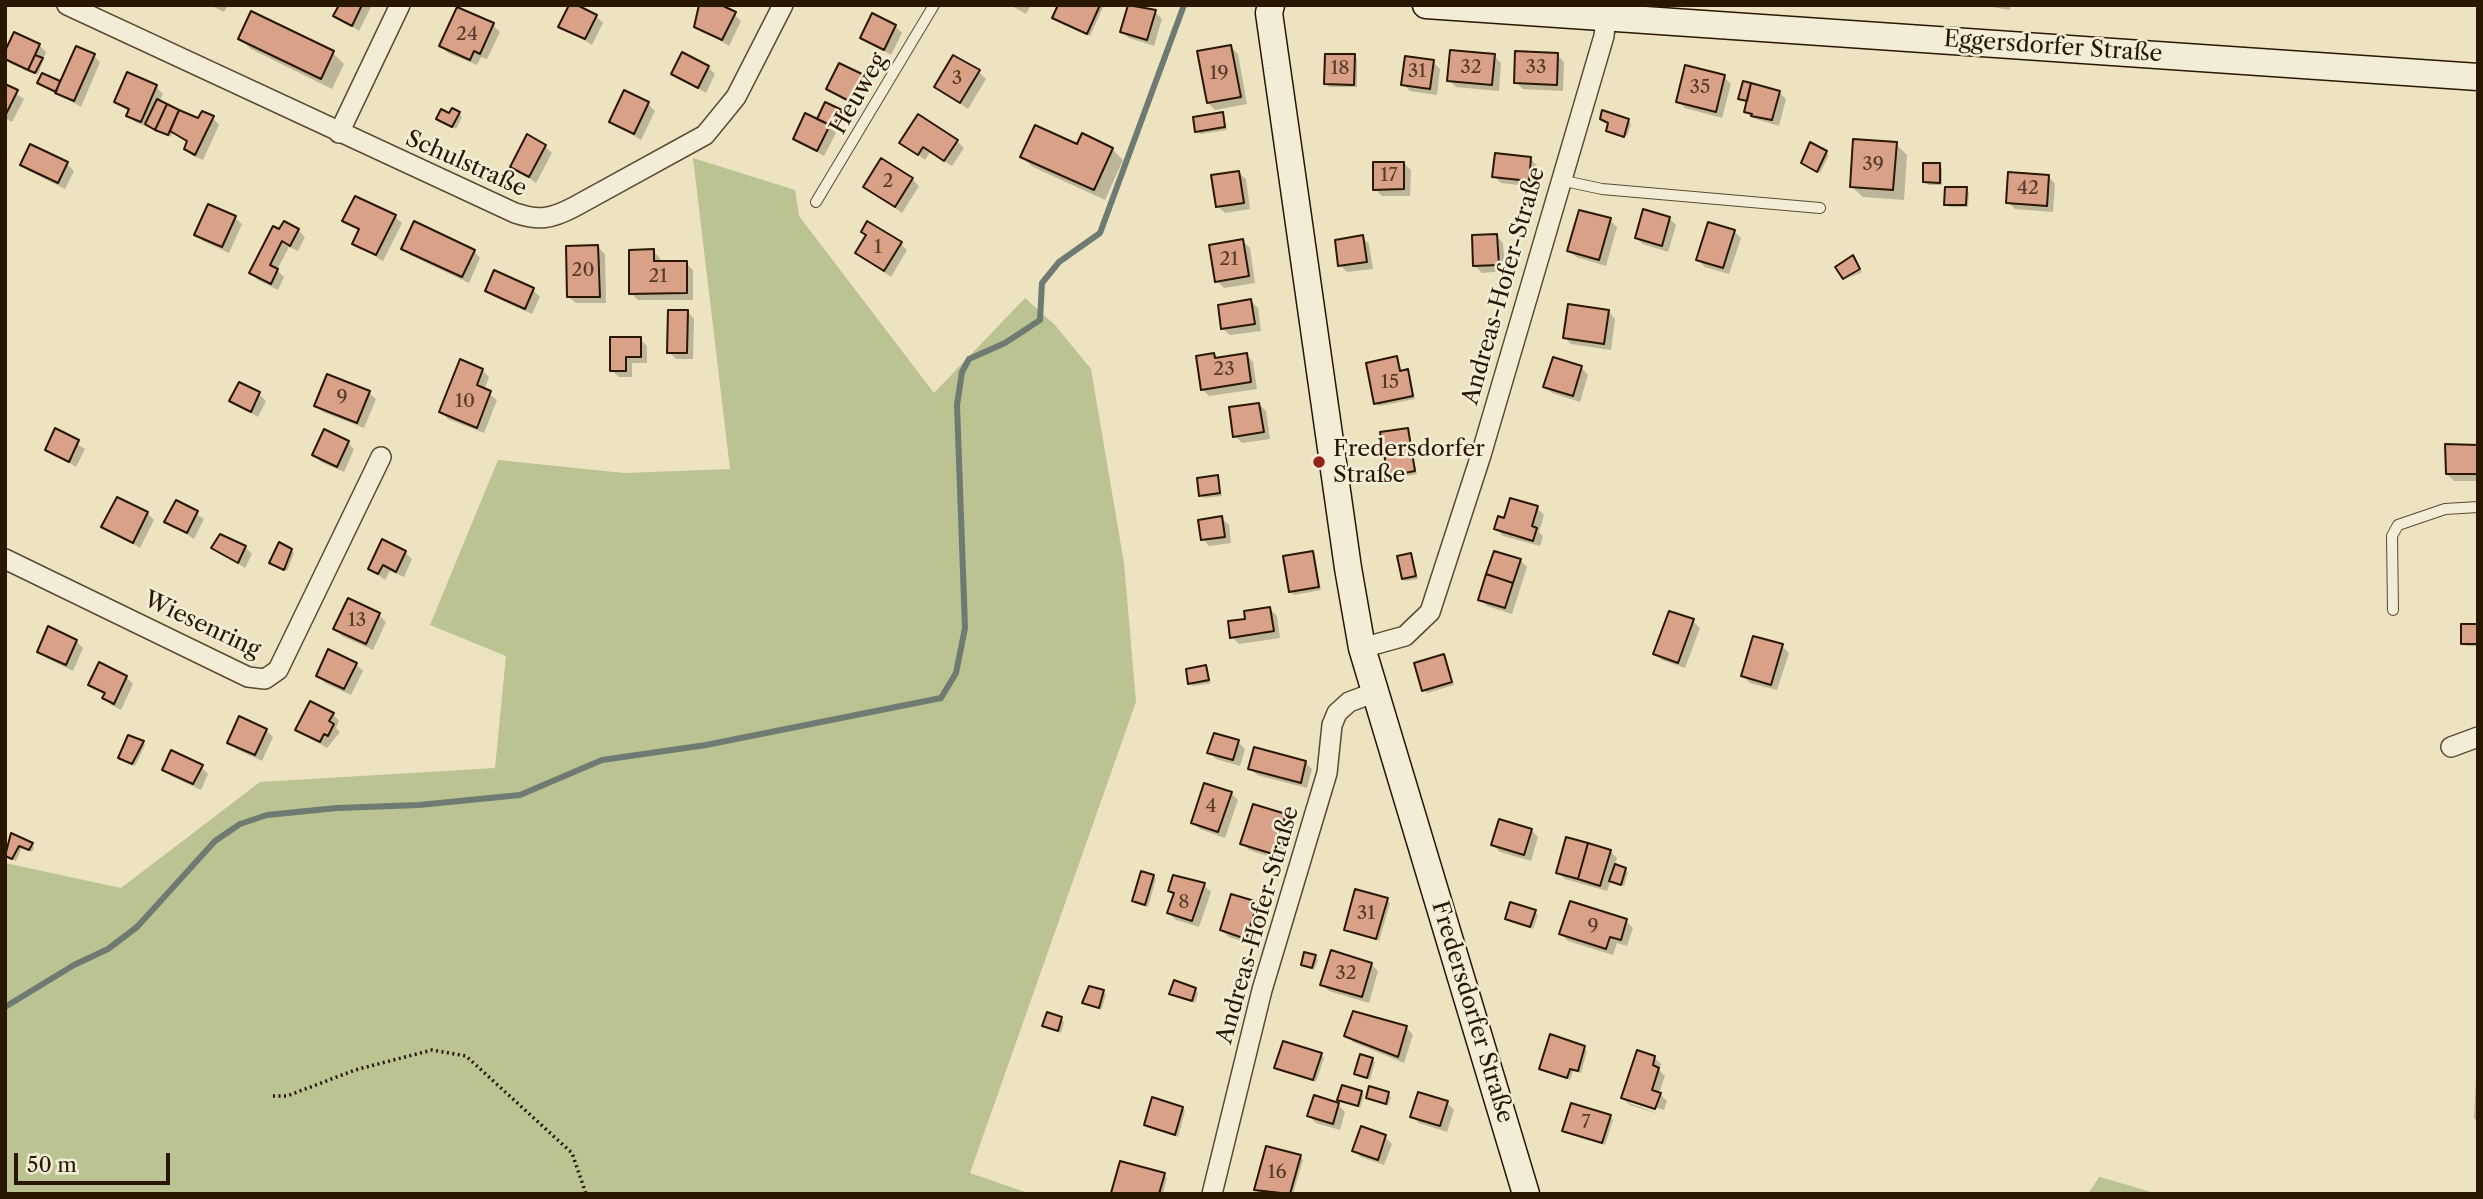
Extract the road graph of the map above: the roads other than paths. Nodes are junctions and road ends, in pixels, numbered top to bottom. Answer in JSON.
{"nodes":[{"id":1,"x":67,"y":5,"type":"edge"},
{"id":2,"x":400,"y":5,"type":"edge"},
{"id":3,"x":783,"y":5,"type":"edge"},
{"id":4,"x":934,"y":5,"type":"edge"},
{"id":5,"x":1271,"y":5,"type":"edge"},
{"id":6,"x":1426,"y":5,"type":"edge"},
{"id":7,"x":1434,"y":6,"type":"edge"},
{"id":8,"x":1622,"y":14,"type":"edge"},
{"id":9,"x":2478,"y":77,"type":"edge"},
{"id":10,"x":339,"y":133,"type":"junction"},
{"id":11,"x":1560,"y":180,"type":"junction"},
{"id":12,"x":816,"y":202,"type":"dead end"},
{"id":13,"x":1820,"y":208,"type":"dead end"},
{"id":14,"x":381,"y":457,"type":"dead end"},
{"id":15,"x":2478,"y":507,"type":"edge"},
{"id":16,"x":5,"y":559,"type":"edge"},
{"id":17,"x":2393,"y":610,"type":"dead end"},
{"id":18,"x":1362,"y":648,"type":"junction"},
{"id":19,"x":1376,"y":692,"type":"junction"},
{"id":20,"x":2478,"y":737,"type":"edge"},
{"id":21,"x":2451,"y":747,"type":"dead end"},
{"id":22,"x":1212,"y":1194,"type":"edge"},
{"id":23,"x":1526,"y":1194,"type":"edge"}],
"edges":[{"from":1,"to":10,"type":"street","name":"Schulstraße"},
{"from":2,"to":10,"type":"street"},
{"from":3,"to":10,"type":"street","name":"Schulstraße"},
{"from":4,"to":12,"type":"lane","name":"Heuweg"},
{"from":5,"to":18,"type":"street","name":"Fredersdorfer Straße"},
{"from":6,"to":7,"type":"street","name":"Eggersdorfer Straße"},
{"from":7,"to":8,"type":"street","name":"Eggersdorfer Straße"},
{"from":8,"to":9,"type":"street","name":"Eggersdorfer Straße"},
{"from":8,"to":11,"type":"street","name":"Andreas-Hofer-Straße"},
{"from":11,"to":13,"type":"lane"},
{"from":11,"to":18,"type":"street","name":"Andreas-Hofer-Straße"},
{"from":14,"to":16,"type":"street","name":"Wiesenring"},
{"from":15,"to":17,"type":"lane"},
{"from":18,"to":19,"type":"street","name":"Fredersdorfer Straße"},
{"from":19,"to":22,"type":"street","name":"Andreas-Hofer-Straße"},
{"from":19,"to":23,"type":"street","name":"Fredersdorfer Straße"},
{"from":20,"to":21,"type":"street"}]}
